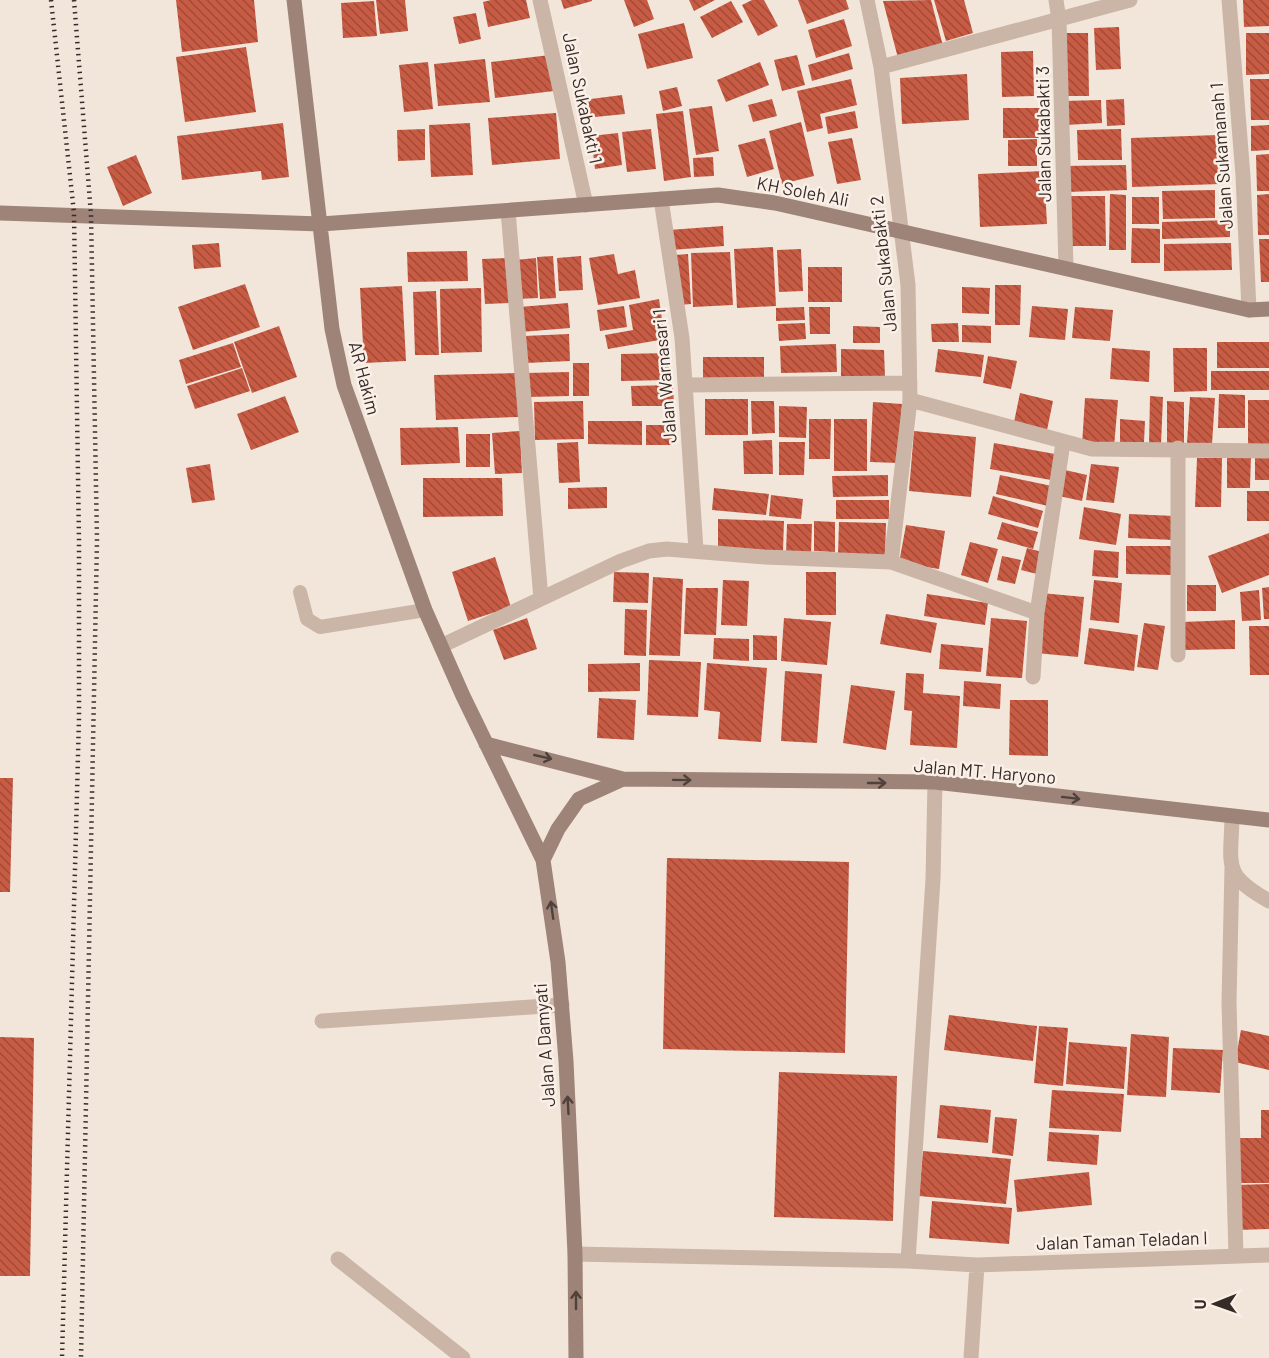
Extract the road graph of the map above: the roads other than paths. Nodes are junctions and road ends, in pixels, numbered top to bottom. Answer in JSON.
{"nodes":[{"id":1,"x":294,"y":0,"type":"edge"},
{"id":2,"x":540,"y":0,"type":"edge"},
{"id":3,"x":867,"y":0,"type":"edge"},
{"id":4,"x":1056,"y":0,"type":"edge"},
{"id":5,"x":1130,"y":0,"type":"edge"},
{"id":6,"x":1229,"y":0,"type":"edge"},
{"id":7,"x":1059,"y":20,"type":"junction"},
{"id":8,"x":881,"y":67,"type":"junction"},
{"id":9,"x":661,"y":199,"type":"junction"},
{"id":10,"x":586,"y":206,"type":"junction"},
{"id":11,"x":508,"y":211,"type":"junction"},
{"id":12,"x":0,"y":213,"type":"edge"},
{"id":13,"x":321,"y":224,"type":"junction"},
{"id":14,"x":900,"y":232,"type":"junction"},
{"id":15,"x":1066,"y":267,"type":"junction"},
{"id":16,"x":1269,"y":309,"type":"edge"},
{"id":17,"x":1249,"y":310,"type":"junction"},
{"id":18,"x":910,"y":383,"type":"junction"},
{"id":19,"x":687,"y":385,"type":"junction"},
{"id":20,"x":910,"y":400,"type":"junction"},
{"id":21,"x":1063,"y":442,"type":"junction"},
{"id":22,"x":1178,"y":448,"type":"junction"},
{"id":23,"x":1269,"y":451,"type":"edge"},
{"id":24,"x":696,"y":550,"type":"junction"},
{"id":25,"x":891,"y":562,"type":"junction"},
{"id":26,"x":300,"y":592,"type":"dead end"},
{"id":27,"x":541,"y":599,"type":"junction"},
{"id":28,"x":425,"y":610,"type":"junction"},
{"id":29,"x":1037,"y":613,"type":"junction"},
{"id":30,"x":441,"y":646,"type":"junction"},
{"id":31,"x":1178,"y":655,"type":"dead end"},
{"id":32,"x":1033,"y":677,"type":"dead end"},
{"id":33,"x":486,"y":744,"type":"junction"},
{"id":34,"x":623,"y":779,"type":"junction"},
{"id":35,"x":935,"y":782,"type":"junction"},
{"id":36,"x":1232,"y":817,"type":"junction"},
{"id":37,"x":1269,"y":820,"type":"edge"},
{"id":38,"x":543,"y":860,"type":"junction"},
{"id":39,"x":1232,"y":867,"type":"junction"},
{"id":40,"x":1269,"y":901,"type":"edge"},
{"id":41,"x":562,"y":1005,"type":"junction"},
{"id":42,"x":322,"y":1021,"type":"dead end"},
{"id":43,"x":575,"y":1254,"type":"junction"},
{"id":44,"x":1269,"y":1255,"type":"edge"},
{"id":45,"x":1236,"y":1256,"type":"junction"},
{"id":46,"x":338,"y":1259,"type":"dead end"},
{"id":47,"x":908,"y":1261,"type":"junction"},
{"id":48,"x":977,"y":1265,"type":"junction"},
{"id":49,"x":463,"y":1358,"type":"edge"},
{"id":50,"x":576,"y":1358,"type":"edge"},
{"id":51,"x":971,"y":1358,"type":"edge"}],
"edges":[{"from":1,"to":13,"type":"street","name":"AR Hakim"},
{"from":2,"to":10,"type":"street","name":"Jalan Sukabakti 1"},
{"from":3,"to":8,"type":"street","name":"Jalan Sukabakti 2"},
{"from":4,"to":7,"type":"street","name":"Jalan Sukabakti 3"},
{"from":5,"to":7,"type":"street"},
{"from":6,"to":17,"type":"street","name":"Jalan Sukamanah 1"},
{"from":7,"to":8,"type":"street"},
{"from":7,"to":15,"type":"street","name":"Jalan Sukabakti 3"},
{"from":8,"to":14,"type":"street","name":"Jalan Sukabakti 2"},
{"from":9,"to":10,"type":"street","name":"KH Soleh Ali"},
{"from":9,"to":14,"type":"street","name":"KH Soleh Ali"},
{"from":9,"to":19,"type":"street","name":"Jalan Warnasari 1"},
{"from":10,"to":11,"type":"street","name":"KH Soleh Ali"},
{"from":11,"to":13,"type":"street","name":"KH Soleh Ali"},
{"from":11,"to":27,"type":"street"},
{"from":12,"to":13,"type":"street","name":"KH Soleh Ali"},
{"from":13,"to":28,"type":"street","name":"AR Hakim"},
{"from":14,"to":15,"type":"street","name":"KH Soleh Ali"},
{"from":14,"to":18,"type":"street","name":"Jalan Sukabakti 2"},
{"from":15,"to":17,"type":"street","name":"KH Soleh Ali"},
{"from":16,"to":17,"type":"street","name":"KH Soleh Ali"},
{"from":18,"to":19,"type":"street"},
{"from":18,"to":20,"type":"street","name":"Jalan Sukabakti 2"},
{"from":19,"to":24,"type":"street","name":"Jalan Warnasari 1"},
{"from":20,"to":21,"type":"street"},
{"from":20,"to":25,"type":"street","name":"Jalan Sukabakti 2"},
{"from":21,"to":22,"type":"street"},
{"from":21,"to":29,"type":"street"},
{"from":22,"to":23,"type":"street"},
{"from":22,"to":31,"type":"street"},
{"from":24,"to":25,"type":"street"},
{"from":24,"to":27,"type":"street"},
{"from":25,"to":29,"type":"street"},
{"from":26,"to":28,"type":"lane"},
{"from":27,"to":30,"type":"street"},
{"from":28,"to":30,"type":"street","name":"AR Hakim"},
{"from":29,"to":32,"type":"street"},
{"from":30,"to":33,"type":"street","name":"AR Hakim"},
{"from":33,"to":34,"type":"street","name":"Jalan MT. Haryono","one_way":true},
{"from":33,"to":38,"type":"street","name":"Jalan A Damyati"},
{"from":34,"to":35,"type":"street","name":"Jalan MT. Haryono","one_way":true},
{"from":34,"to":38,"type":"street","name":"Jalan MT. Haryono"},
{"from":35,"to":36,"type":"street","name":"Jalan MT. Haryono","one_way":true},
{"from":35,"to":47,"type":"street"},
{"from":36,"to":37,"type":"street","name":"Jalan MT. Haryono"},
{"from":36,"to":39,"type":"street"},
{"from":41,"to":38,"type":"street","name":"Jalan A Damyati","one_way":true},
{"from":39,"to":40,"type":"street"},
{"from":39,"to":45,"type":"street"},
{"from":41,"to":42,"type":"street"},
{"from":43,"to":41,"type":"street","name":"Jalan A Damyati","one_way":true},
{"from":43,"to":47,"type":"street","name":"Jalan Taman Teladan I"},
{"from":50,"to":43,"type":"street","name":"Jalan A Damyati","one_way":true},
{"from":44,"to":45,"type":"street","name":"Jalan Taman Teladan I"},
{"from":45,"to":48,"type":"street","name":"Jalan Taman Teladan I"},
{"from":46,"to":49,"type":"street"},
{"from":47,"to":48,"type":"street","name":"Jalan Taman Teladan I"},
{"from":48,"to":51,"type":"street"}]}
